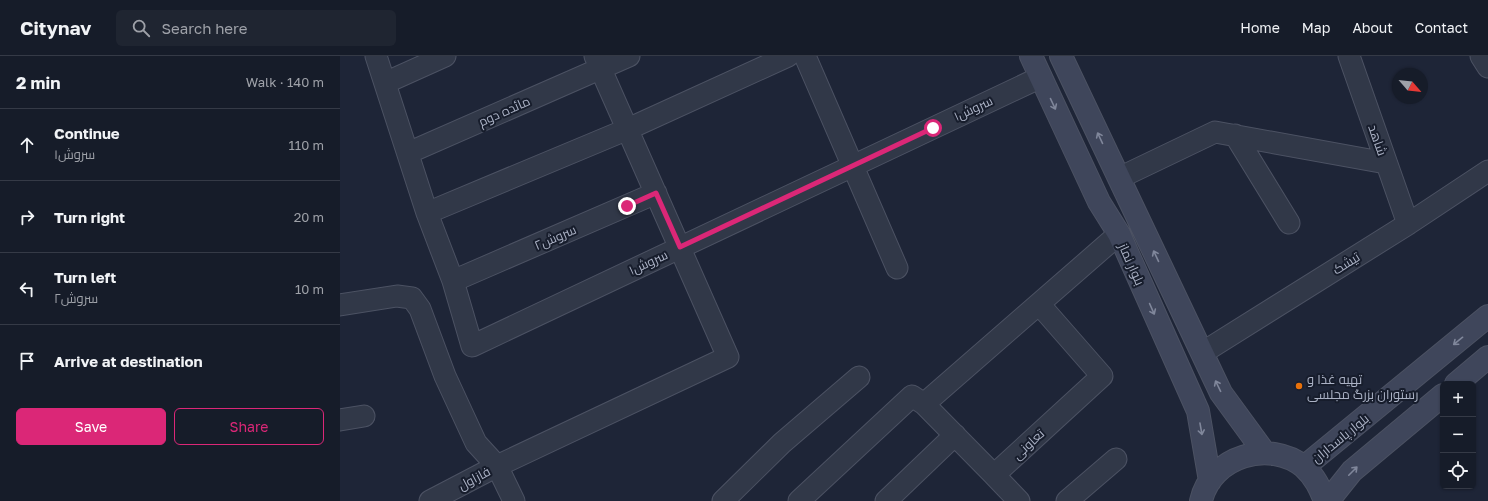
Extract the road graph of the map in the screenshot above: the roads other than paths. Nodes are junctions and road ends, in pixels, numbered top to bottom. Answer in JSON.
{"nodes":[{"id":1,"x":376,"y":56,"type":"edge"},
{"id":2,"x":445,"y":56,"type":"edge"},
{"id":3,"x":629,"y":56,"type":"edge"},
{"id":4,"x":788,"y":56,"type":"edge"},
{"id":5,"x":806,"y":56,"type":"edge"},
{"id":6,"x":1031,"y":56,"type":"edge"},
{"id":7,"x":1061,"y":56,"type":"edge"},
{"id":8,"x":1349,"y":56,"type":"edge"},
{"id":9,"x":1481,"y":56,"type":"edge"},
{"id":10,"x":598,"y":62,"type":"edge"},
{"id":11,"x":1488,"y":67,"type":"edge"},
{"id":12,"x":1040,"y":76,"type":"junction"},
{"id":13,"x":385,"y":83,"type":"junction"},
{"id":14,"x":628,"y":129,"type":"junction"},
{"id":15,"x":1235,"y":135,"type":"junction"},
{"id":16,"x":408,"y":153,"type":"junction"},
{"id":17,"x":1386,"y":163,"type":"junction"},
{"id":18,"x":852,"y":166,"type":"junction"},
{"id":19,"x":1488,"y":172,"type":"edge"},
{"id":20,"x":1119,"y":178,"type":"junction"},
{"id":21,"x":656,"y":193,"type":"junction"},
{"id":22,"x":427,"y":213,"type":"junction"},
{"id":23,"x":1289,"y":223,"type":"dead end"},
{"id":24,"x":1408,"y":224,"type":"junction"},
{"id":25,"x":1119,"y":234,"type":"junction"},
{"id":26,"x":680,"y":247,"type":"junction"},
{"id":27,"x":896,"y":268,"type":"dead end"},
{"id":28,"x":453,"y":281,"type":"junction"},
{"id":29,"x":1039,"y":304,"type":"junction"},
{"id":30,"x":340,"y":305,"type":"edge"},
{"id":31,"x":1488,"y":316,"type":"edge"},
{"id":32,"x":1202,"y":353,"type":"junction"},
{"id":33,"x":1488,"y":357,"type":"edge"},
{"id":34,"x":859,"y":377,"type":"dead end"},
{"id":35,"x":1460,"y":381,"type":"edge"},
{"id":36,"x":1440,"y":398,"type":"edge"},
{"id":37,"x":924,"y":404,"type":"junction"},
{"id":38,"x":364,"y":416,"type":"dead end"},
{"id":39,"x":340,"y":420,"type":"edge"},
{"id":40,"x":955,"y":435,"type":"junction"},
{"id":41,"x":1264,"y":452,"type":"junction"},
{"id":42,"x":1116,"y":459,"type":"dead end"},
{"id":43,"x":497,"y":466,"type":"junction"},
{"id":44,"x":1304,"y":467,"type":"junction"},
{"id":45,"x":994,"y":475,"type":"junction"},
{"id":46,"x":1210,"y":481,"type":"junction"},
{"id":47,"x":430,"y":501,"type":"edge"},
{"id":48,"x":514,"y":501,"type":"edge"},
{"id":49,"x":723,"y":501,"type":"edge"},
{"id":50,"x":799,"y":501,"type":"edge"},
{"id":51,"x":886,"y":501,"type":"edge"},
{"id":52,"x":1019,"y":501,"type":"edge"},
{"id":53,"x":1068,"y":501,"type":"edge"},
{"id":54,"x":1201,"y":501,"type":"edge"},
{"id":55,"x":1324,"y":501,"type":"edge"},
{"id":56,"x":1328,"y":501,"type":"edge"}],
"edges":[{"from":1,"to":13,"type":"street"},
{"from":2,"to":13,"type":"street"},
{"from":3,"to":10,"type":"street","name":"مائده دوم"},
{"from":4,"to":14,"type":"street"},
{"from":5,"to":18,"type":"street"},
{"from":6,"to":12,"type":"main road","name":"بلوار نماز"},
{"from":20,"to":7,"type":"main road","name":"بلوار نماز","one_way":true},
{"from":8,"to":17,"type":"street","name":"شاهد"},
{"from":9,"to":11,"type":"street"},
{"from":10,"to":14,"type":"street"},
{"from":10,"to":16,"type":"street","name":"مائده دوم"},
{"from":12,"to":18,"type":"street","name":"سروش۱"},
{"from":12,"to":25,"type":"main road","name":"بلوار نماز","one_way":true},
{"from":13,"to":16,"type":"street"},
{"from":14,"to":21,"type":"street"},
{"from":14,"to":22,"type":"street"},
{"from":15,"to":17,"type":"street"},
{"from":15,"to":20,"type":"street"},
{"from":15,"to":23,"type":"street"},
{"from":16,"to":22,"type":"street"},
{"from":17,"to":24,"type":"street","name":"شاهد"},
{"from":18,"to":26,"type":"street","name":"سروش۱"},
{"from":18,"to":27,"type":"street"},
{"from":19,"to":24,"type":"street","name":"تیشک"},
{"from":32,"to":20,"type":"main road","name":"بلوار نماز","one_way":true},
{"from":21,"to":26,"type":"street"},
{"from":21,"to":28,"type":"street","name":"سروش۲"},
{"from":22,"to":28,"type":"street"},
{"from":24,"to":32,"type":"street","name":"تیشک"},
{"from":25,"to":29,"type":"street"},
{"from":25,"to":46,"type":"main road","name":"بلوار نماز","one_way":true},
{"from":26,"to":28,"type":"street","name":"سروش۱"},
{"from":26,"to":43,"type":"street","name":"فازاول"},
{"from":29,"to":37,"type":"street"},
{"from":29,"to":45,"type":"street","name":"تعاونی"},
{"from":30,"to":43,"type":"street"},
{"from":31,"to":44,"type":"main road","name":"بلوار پاسداران","one_way":true},
{"from":41,"to":32,"type":"main road","name":"بلوار نماز","one_way":true},
{"from":33,"to":35,"type":"main road"},
{"from":34,"to":49,"type":"street"},
{"from":56,"to":36,"type":"main road","one_way":true},
{"from":37,"to":40,"type":"street"},
{"from":37,"to":50,"type":"street"},
{"from":38,"to":39,"type":"street"},
{"from":40,"to":45,"type":"street"},
{"from":40,"to":51,"type":"street"},
{"from":41,"to":44,"type":"main road"},
{"from":41,"to":46,"type":"main road"},
{"from":42,"to":53,"type":"street"},
{"from":43,"to":47,"type":"street","name":"فازاول"},
{"from":43,"to":48,"type":"street"},
{"from":44,"to":55,"type":"main road"},
{"from":45,"to":52,"type":"street"},
{"from":46,"to":54,"type":"main road"}]}
